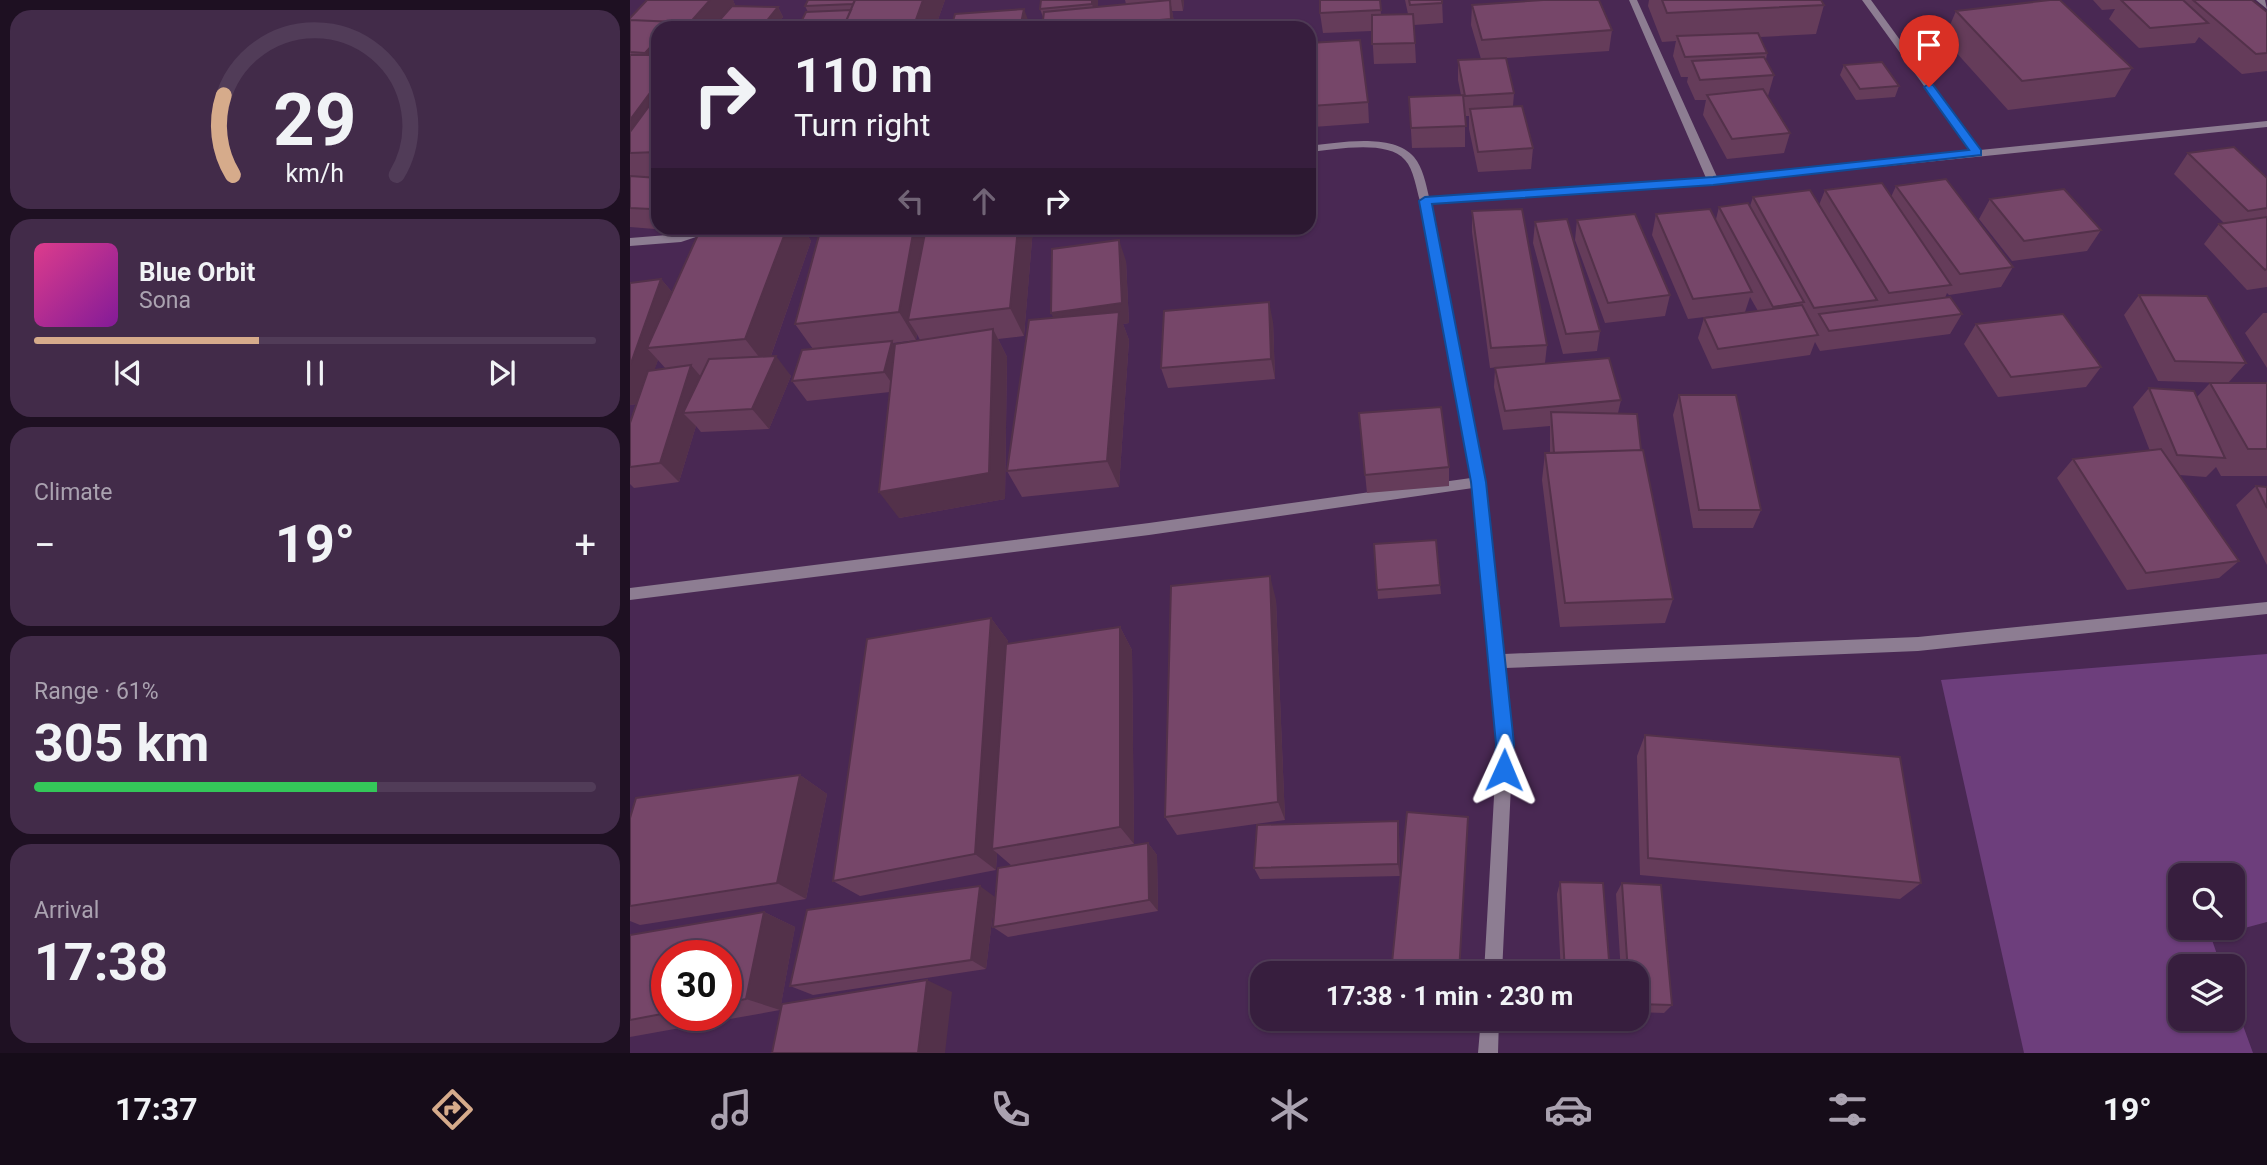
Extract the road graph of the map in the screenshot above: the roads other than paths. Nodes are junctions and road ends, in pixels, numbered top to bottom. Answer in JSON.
{"nodes":[{"id":1,"x":1633,"y":0,"type":"edge"},
{"id":2,"x":1866,"y":0,"type":"edge"},
{"id":3,"x":2260,"y":0,"type":"edge"},
{"id":4,"x":2267,"y":6,"type":"edge"},
{"id":5,"x":2267,"y":124,"type":"edge"},
{"id":6,"x":1316,"y":148,"type":"edge"},
{"id":7,"x":1977,"y":153,"type":"junction"},
{"id":8,"x":1713,"y":181,"type":"junction"},
{"id":9,"x":1425,"y":201,"type":"junction"},
{"id":10,"x":690,"y":235,"type":"edge"},
{"id":11,"x":630,"y":242,"type":"edge"},
{"id":12,"x":1479,"y":482,"type":"junction"},
{"id":13,"x":630,"y":594,"type":"edge"},
{"id":14,"x":2267,"y":608,"type":"edge"},
{"id":15,"x":1497,"y":661,"type":"junction"},
{"id":16,"x":1494,"y":961,"type":"edge"},
{"id":17,"x":1490,"y":1031,"type":"edge"},
{"id":18,"x":1489,"y":1053,"type":"edge"}],
"edges":[{"from":1,"to":8,"type":"street"},
{"from":2,"to":7,"type":"street"},
{"from":3,"to":4,"type":"street"},
{"from":5,"to":7,"type":"street"},
{"from":6,"to":9,"type":"street"},
{"from":7,"to":8,"type":"street"},
{"from":8,"to":9,"type":"street"},
{"from":9,"to":12,"type":"street"},
{"from":10,"to":11,"type":"street"},
{"from":12,"to":13,"type":"street"},
{"from":12,"to":15,"type":"street"},
{"from":14,"to":15,"type":"street"},
{"from":15,"to":16,"type":"street"},
{"from":17,"to":18,"type":"street"}]}
